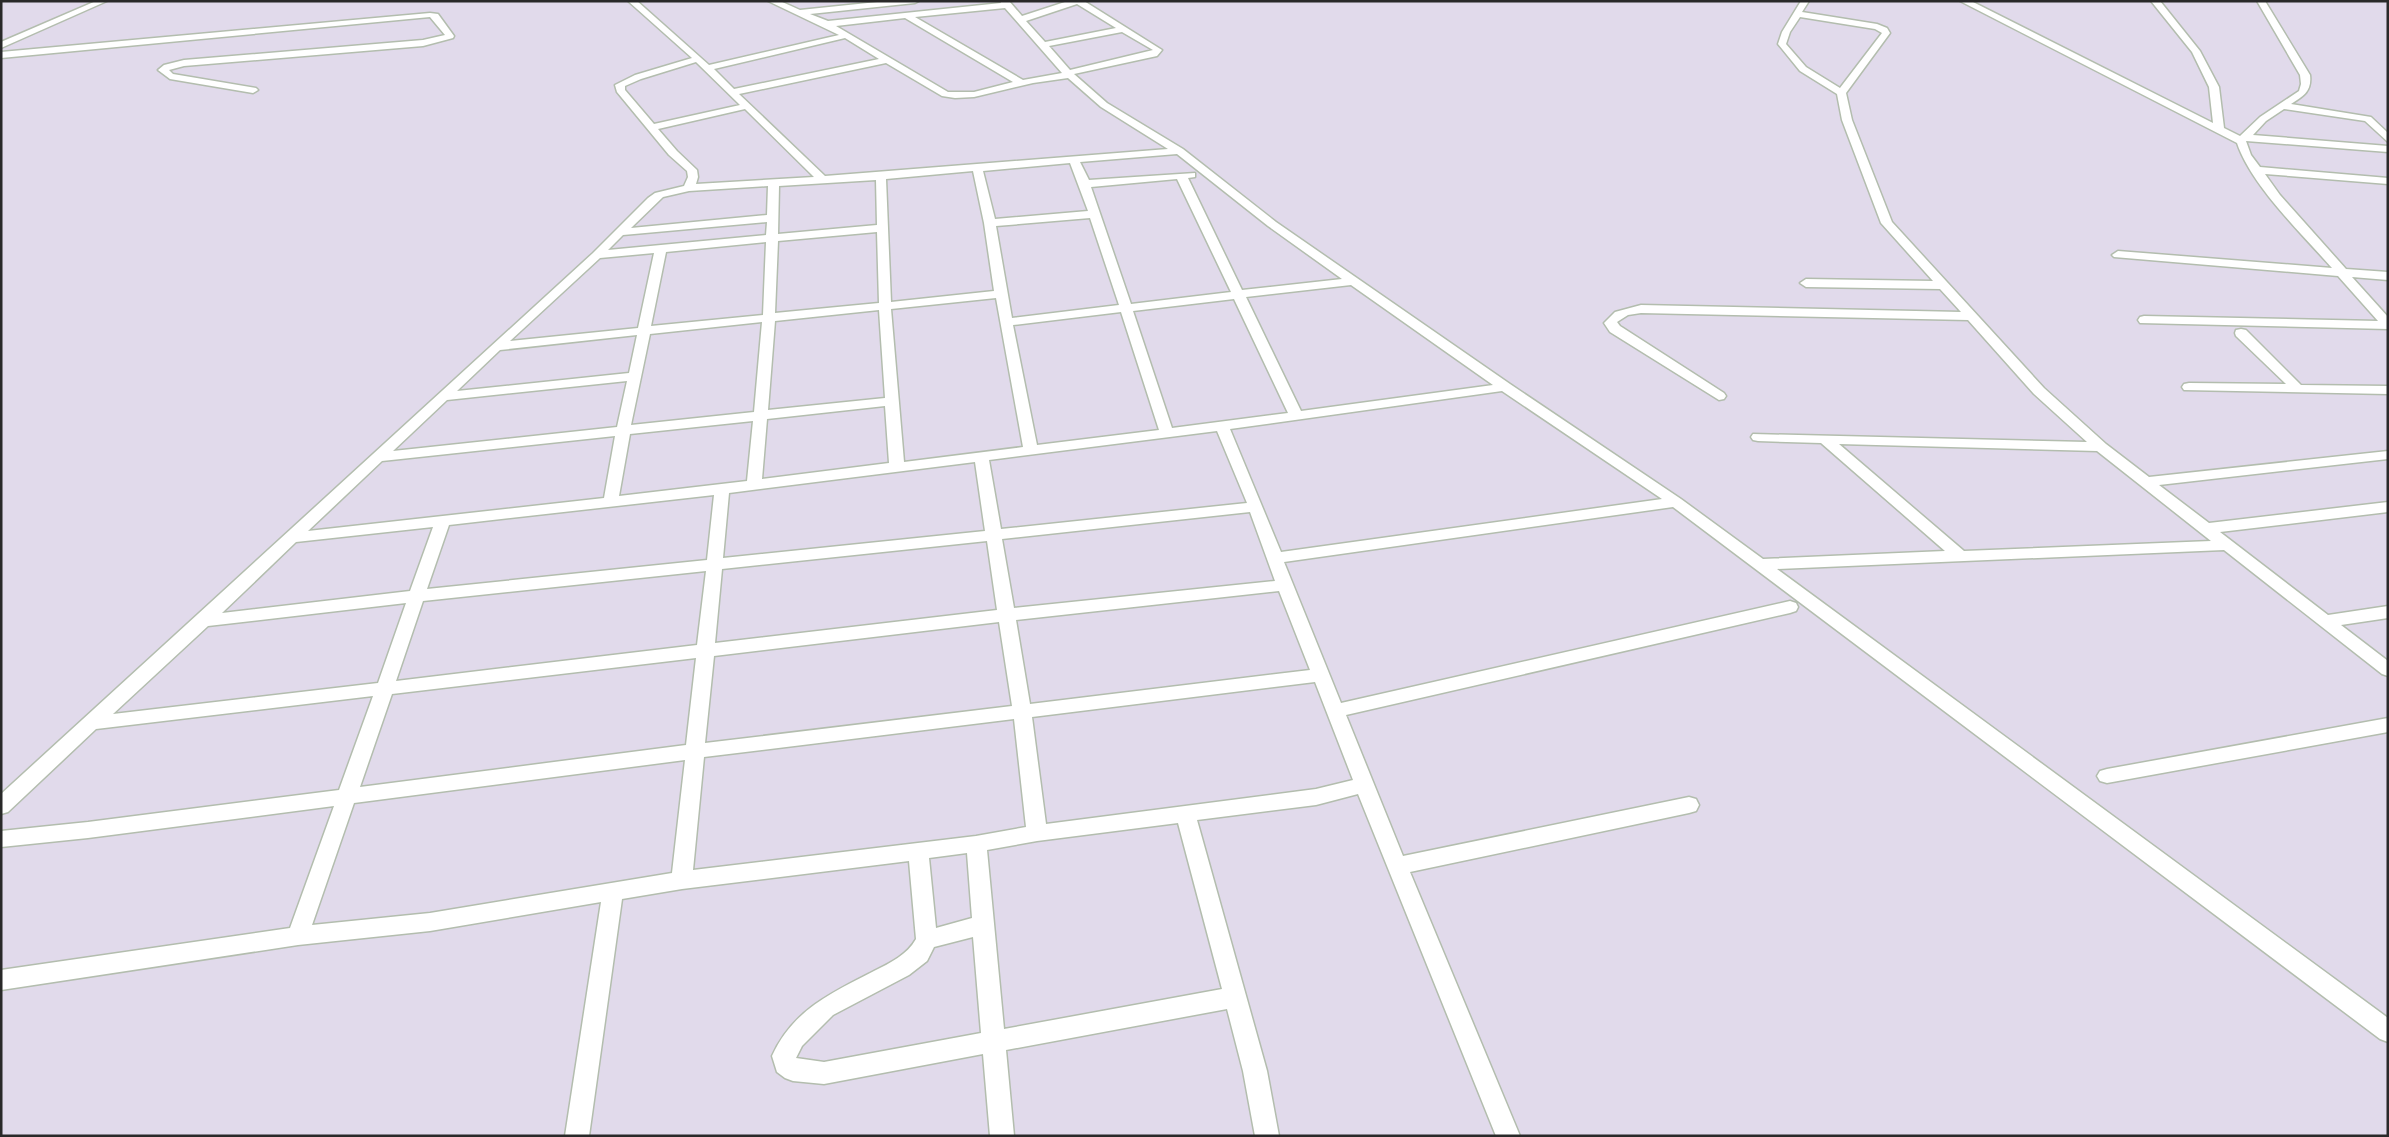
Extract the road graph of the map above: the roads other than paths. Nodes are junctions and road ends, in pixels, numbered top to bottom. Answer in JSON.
{"nodes":[{"id":1,"x":103,"y":1,"type":"edge"},
{"id":2,"x":632,"y":1,"type":"edge"},
{"id":3,"x":772,"y":1,"type":"edge"},
{"id":4,"x":915,"y":1,"type":"edge"},
{"id":5,"x":1078,"y":1,"type":"edge"},
{"id":6,"x":1805,"y":1,"type":"edge"},
{"id":7,"x":1964,"y":1,"type":"edge"},
{"id":8,"x":2261,"y":1,"type":"edge"},
{"id":9,"x":2158,"y":2,"type":"edge"},
{"id":10,"x":1005,"y":3,"type":"edge"},
{"id":11,"x":800,"y":12,"type":"junction"},
{"id":12,"x":1799,"y":14,"type":"junction"},
{"id":13,"x":905,"y":16,"type":"junction"},
{"id":14,"x":1020,"y":20,"type":"junction"},
{"id":15,"x":827,"y":24,"type":"junction"},
{"id":16,"x":1123,"y":29,"type":"junction"},
{"id":17,"x":848,"y":35,"type":"junction"},
{"id":18,"x":1,"y":45,"type":"edge"},
{"id":19,"x":1043,"y":45,"type":"junction"},
{"id":20,"x":1,"y":55,"type":"edge"},
{"id":21,"x":698,"y":59,"type":"junction"},
{"id":22,"x":887,"y":60,"type":"junction"},
{"id":23,"x":707,"y":68,"type":"junction"},
{"id":24,"x":1067,"y":74,"type":"junction"},
{"id":25,"x":1022,"y":83,"type":"junction"},
{"id":26,"x":253,"y":90,"type":"dead end"},
{"id":27,"x":733,"y":92,"type":"junction"},
{"id":28,"x":1840,"y":93,"type":"junction"},
{"id":29,"x":747,"y":106,"type":"junction"},
{"id":30,"x":2282,"y":106,"type":"junction"},
{"id":31,"x":652,"y":127,"type":"junction"},
{"id":32,"x":2219,"y":130,"type":"junction"},
{"id":33,"x":2243,"y":139,"type":"junction"},
{"id":34,"x":2388,"y":139,"type":"edge"},
{"id":35,"x":2388,"y":149,"type":"edge"},
{"id":36,"x":1179,"y":151,"type":"junction"},
{"id":37,"x":1074,"y":160,"type":"junction"},
{"id":38,"x":977,"y":168,"type":"junction"},
{"id":39,"x":2257,"y":170,"type":"junction"},
{"id":40,"x":1205,"y":174,"type":"junction"},
{"id":41,"x":881,"y":176,"type":"junction"},
{"id":42,"x":1181,"y":176,"type":"junction"},
{"id":43,"x":822,"y":179,"type":"junction"},
{"id":44,"x":2388,"y":181,"type":"edge"},
{"id":45,"x":774,"y":183,"type":"junction"},
{"id":46,"x":1085,"y":184,"type":"junction"},
{"id":47,"x":689,"y":188,"type":"junction"},
{"id":48,"x":1094,"y":214,"type":"junction"},
{"id":49,"x":772,"y":218,"type":"junction"},
{"id":50,"x":990,"y":223,"type":"junction"},
{"id":51,"x":881,"y":228,"type":"junction"},
{"id":52,"x":620,"y":232,"type":"junction"},
{"id":53,"x":771,"y":240,"type":"junction"},
{"id":54,"x":661,"y":250,"type":"junction"},
{"id":55,"x":597,"y":255,"type":"junction"},
{"id":56,"x":2118,"y":255,"type":"dead end"},
{"id":57,"x":2342,"y":273,"type":"junction"},
{"id":58,"x":2388,"y":276,"type":"edge"},
{"id":59,"x":1353,"y":281,"type":"junction"},
{"id":60,"x":1806,"y":283,"type":"dead end"},
{"id":61,"x":1943,"y":285,"type":"junction"},
{"id":62,"x":1001,"y":294,"type":"junction"},
{"id":63,"x":1238,"y":294,"type":"junction"},
{"id":64,"x":884,"y":306,"type":"junction"},
{"id":65,"x":1124,"y":307,"type":"junction"},
{"id":66,"x":1972,"y":316,"type":"junction"},
{"id":67,"x":769,"y":317,"type":"junction"},
{"id":68,"x":2144,"y":320,"type":"dead end"},
{"id":69,"x":1008,"y":322,"type":"junction"},
{"id":70,"x":2388,"y":325,"type":"edge"},
{"id":71,"x":644,"y":330,"type":"junction"},
{"id":72,"x":2241,"y":333,"type":"dead end"},
{"id":73,"x":496,"y":346,"type":"junction"},
{"id":74,"x":634,"y":376,"type":"junction"},
{"id":75,"x":1504,"y":387,"type":"junction"},
{"id":76,"x":2190,"y":387,"type":"dead end"},
{"id":77,"x":2298,"y":389,"type":"junction"},
{"id":78,"x":2388,"y":390,"type":"edge"},
{"id":79,"x":444,"y":396,"type":"junction"},
{"id":80,"x":1719,"y":396,"type":"dead end"},
{"id":81,"x":893,"y":401,"type":"junction"},
{"id":82,"x":762,"y":415,"type":"junction"},
{"id":83,"x":1297,"y":416,"type":"junction"},
{"id":84,"x":1222,"y":426,"type":"junction"},
{"id":85,"x":623,"y":431,"type":"junction"},
{"id":86,"x":1166,"y":433,"type":"junction"},
{"id":87,"x":1758,"y":437,"type":"dead end"},
{"id":88,"x":1827,"y":441,"type":"junction"},
{"id":89,"x":2101,"y":447,"type":"junction"},
{"id":90,"x":1031,"y":449,"type":"junction"},
{"id":91,"x":2388,"y":455,"type":"edge"},
{"id":92,"x":981,"y":456,"type":"junction"},
{"id":93,"x":379,"y":457,"type":"junction"},
{"id":94,"x":897,"y":467,"type":"junction"},
{"id":95,"x":2145,"y":482,"type":"junction"},
{"id":96,"x":754,"y":485,"type":"junction"},
{"id":97,"x":722,"y":489,"type":"junction"},
{"id":98,"x":611,"y":502,"type":"junction"},
{"id":99,"x":1676,"y":502,"type":"junction"},
{"id":100,"x":1256,"y":507,"type":"junction"},
{"id":101,"x":2388,"y":507,"type":"edge"},
{"id":102,"x":443,"y":521,"type":"junction"},
{"id":103,"x":2208,"y":528,"type":"junction"},
{"id":104,"x":994,"y":535,"type":"junction"},
{"id":105,"x":291,"y":538,"type":"junction"},
{"id":106,"x":2228,"y":545,"type":"junction"},
{"id":107,"x":1960,"y":556,"type":"junction"},
{"id":108,"x":1275,"y":558,"type":"junction"},
{"id":109,"x":714,"y":564,"type":"junction"},
{"id":110,"x":1762,"y":564,"type":"junction"},
{"id":111,"x":1285,"y":585,"type":"junction"},
{"id":112,"x":417,"y":596,"type":"junction"},
{"id":113,"x":1790,"y":607,"type":"dead end"},
{"id":114,"x":2388,"y":612,"type":"edge"},
{"id":115,"x":1006,"y":615,"type":"junction"},
{"id":116,"x":203,"y":621,"type":"junction"},
{"id":117,"x":2326,"y":621,"type":"junction"},
{"id":118,"x":705,"y":650,"type":"junction"},
{"id":119,"x":2388,"y":670,"type":"edge"},
{"id":120,"x":1321,"y":675,"type":"junction"},
{"id":121,"x":385,"y":689,"type":"junction"},
{"id":122,"x":1336,"y":711,"type":"junction"},
{"id":123,"x":1022,"y":713,"type":"junction"},
{"id":124,"x":93,"y":723,"type":"junction"},
{"id":125,"x":2388,"y":725,"type":"edge"},
{"id":126,"x":696,"y":751,"type":"junction"},
{"id":127,"x":2107,"y":776,"type":"dead end"},
{"id":128,"x":1366,"y":784,"type":"junction"},
{"id":129,"x":345,"y":797,"type":"junction"},
{"id":130,"x":1688,"y":805,"type":"dead end"},
{"id":131,"x":1,"y":806,"type":"edge"},
{"id":132,"x":1185,"y":813,"type":"junction"},
{"id":133,"x":1037,"y":832,"type":"junction"},
{"id":134,"x":1,"y":839,"type":"edge"},
{"id":135,"x":976,"y":844,"type":"junction"},
{"id":136,"x":918,"y":851,"type":"junction"},
{"id":137,"x":1397,"y":866,"type":"junction"},
{"id":138,"x":682,"y":880,"type":"junction"},
{"id":139,"x":613,"y":891,"type":"junction"},
{"id":140,"x":982,"y":925,"type":"junction"},
{"id":141,"x":298,"y":936,"type":"junction"},
{"id":142,"x":927,"y":940,"type":"junction"},
{"id":143,"x":1,"y":980,"type":"edge"},
{"id":144,"x":1235,"y":997,"type":"junction"},
{"id":145,"x":2388,"y":1032,"type":"edge"},
{"id":146,"x":992,"y":1043,"type":"junction"},
{"id":147,"x":577,"y":1136,"type":"edge"},
{"id":148,"x":1002,"y":1136,"type":"edge"},
{"id":149,"x":1267,"y":1136,"type":"edge"},
{"id":150,"x":1508,"y":1136,"type":"edge"}],
"edges":[{"from":1,"to":18,"type":"street"},
{"from":2,"to":21,"type":"street"},
{"from":3,"to":11,"type":"street"},
{"from":4,"to":11,"type":"street"},
{"from":5,"to":14,"type":"street"},
{"from":5,"to":16,"type":"street"},
{"from":6,"to":12,"type":"street"},
{"from":7,"to":32,"type":"street"},
{"from":8,"to":30,"type":"street"},
{"from":9,"to":32,"type":"street"},
{"from":10,"to":13,"type":"street"},
{"from":10,"to":14,"type":"street"},
{"from":11,"to":15,"type":"street"},
{"from":12,"to":28,"type":"street"},
{"from":12,"to":28,"type":"street"},
{"from":13,"to":15,"type":"street"},
{"from":13,"to":25,"type":"street"},
{"from":14,"to":19,"type":"street"},
{"from":15,"to":17,"type":"street"},
{"from":16,"to":19,"type":"street"},
{"from":16,"to":24,"type":"street"},
{"from":17,"to":22,"type":"street"},
{"from":17,"to":23,"type":"street"},
{"from":19,"to":24,"type":"street"},
{"from":20,"to":26,"type":"street"},
{"from":21,"to":23,"type":"street"},
{"from":21,"to":31,"type":"street"},
{"from":22,"to":25,"type":"street"},
{"from":22,"to":27,"type":"street"},
{"from":23,"to":27,"type":"street"},
{"from":24,"to":25,"type":"street"},
{"from":24,"to":36,"type":"street"},
{"from":27,"to":29,"type":"street"},
{"from":28,"to":61,"type":"street"},
{"from":29,"to":31,"type":"street"},
{"from":29,"to":43,"type":"street"},
{"from":30,"to":33,"type":"street"},
{"from":30,"to":34,"type":"street"},
{"from":31,"to":47,"type":"street"},
{"from":32,"to":33,"type":"street"},
{"from":33,"to":35,"type":"street"},
{"from":33,"to":39,"type":"street"},
{"from":36,"to":37,"type":"street"},
{"from":36,"to":40,"type":"street"},
{"from":37,"to":38,"type":"street"},
{"from":37,"to":46,"type":"street"},
{"from":38,"to":41,"type":"street"},
{"from":38,"to":50,"type":"street"},
{"from":39,"to":44,"type":"street"},
{"from":39,"to":57,"type":"street"},
{"from":40,"to":42,"type":"street"},
{"from":40,"to":59,"type":"street"},
{"from":41,"to":43,"type":"street"},
{"from":41,"to":51,"type":"street"},
{"from":42,"to":46,"type":"street"},
{"from":42,"to":63,"type":"street"},
{"from":43,"to":45,"type":"street"},
{"from":45,"to":47,"type":"street"},
{"from":45,"to":49,"type":"street"},
{"from":46,"to":48,"type":"street"},
{"from":47,"to":52,"type":"street"},
{"from":48,"to":50,"type":"street"},
{"from":48,"to":65,"type":"street"},
{"from":49,"to":52,"type":"street"},
{"from":49,"to":53,"type":"street"},
{"from":50,"to":62,"type":"street"},
{"from":51,"to":53,"type":"street"},
{"from":51,"to":64,"type":"street"},
{"from":52,"to":55,"type":"street"},
{"from":53,"to":54,"type":"street"},
{"from":53,"to":67,"type":"street"},
{"from":54,"to":55,"type":"street"},
{"from":54,"to":71,"type":"street"},
{"from":55,"to":73,"type":"street"},
{"from":56,"to":57,"type":"street"},
{"from":57,"to":58,"type":"street"},
{"from":57,"to":70,"type":"street"},
{"from":59,"to":63,"type":"street"},
{"from":59,"to":75,"type":"street"},
{"from":60,"to":61,"type":"street"},
{"from":61,"to":66,"type":"street"},
{"from":62,"to":64,"type":"street"},
{"from":62,"to":69,"type":"street"},
{"from":63,"to":65,"type":"street"},
{"from":63,"to":83,"type":"street"},
{"from":64,"to":67,"type":"street"},
{"from":64,"to":81,"type":"street"},
{"from":65,"to":69,"type":"street"},
{"from":65,"to":86,"type":"street"},
{"from":66,"to":80,"type":"street"},
{"from":66,"to":89,"type":"street"},
{"from":67,"to":71,"type":"street"},
{"from":67,"to":82,"type":"street"},
{"from":68,"to":70,"type":"street"},
{"from":69,"to":90,"type":"street"},
{"from":71,"to":73,"type":"street"},
{"from":71,"to":74,"type":"street"},
{"from":72,"to":77,"type":"street"},
{"from":73,"to":79,"type":"street"},
{"from":74,"to":79,"type":"street"},
{"from":74,"to":85,"type":"street"},
{"from":75,"to":83,"type":"street"},
{"from":75,"to":99,"type":"street"},
{"from":76,"to":77,"type":"street"},
{"from":77,"to":78,"type":"street"},
{"from":79,"to":93,"type":"street"},
{"from":81,"to":82,"type":"street"},
{"from":81,"to":94,"type":"street"},
{"from":82,"to":85,"type":"street"},
{"from":82,"to":96,"type":"street"},
{"from":83,"to":84,"type":"street"},
{"from":84,"to":86,"type":"street"},
{"from":84,"to":100,"type":"street"},
{"from":85,"to":93,"type":"street"},
{"from":85,"to":98,"type":"street"},
{"from":86,"to":90,"type":"street"},
{"from":87,"to":88,"type":"street"},
{"from":88,"to":89,"type":"street"},
{"from":88,"to":107,"type":"street"},
{"from":89,"to":95,"type":"street"},
{"from":90,"to":92,"type":"street"},
{"from":91,"to":95,"type":"street"},
{"from":92,"to":94,"type":"street"},
{"from":92,"to":104,"type":"street"},
{"from":93,"to":105,"type":"street"},
{"from":94,"to":96,"type":"street"},
{"from":95,"to":103,"type":"street"},
{"from":96,"to":97,"type":"street"},
{"from":97,"to":98,"type":"street"},
{"from":97,"to":109,"type":"street"},
{"from":98,"to":102,"type":"street"},
{"from":99,"to":108,"type":"street"},
{"from":99,"to":110,"type":"street"},
{"from":100,"to":104,"type":"street"},
{"from":100,"to":108,"type":"street"},
{"from":101,"to":103,"type":"street"},
{"from":102,"to":105,"type":"street"},
{"from":102,"to":112,"type":"street"},
{"from":103,"to":106,"type":"street"},
{"from":104,"to":109,"type":"street"},
{"from":104,"to":115,"type":"street"},
{"from":105,"to":116,"type":"street"},
{"from":106,"to":107,"type":"street"},
{"from":106,"to":117,"type":"street"},
{"from":107,"to":110,"type":"street"},
{"from":108,"to":111,"type":"street"},
{"from":109,"to":112,"type":"street"},
{"from":109,"to":118,"type":"street"},
{"from":110,"to":145,"type":"street"},
{"from":111,"to":115,"type":"street"},
{"from":111,"to":120,"type":"street"},
{"from":112,"to":116,"type":"street"},
{"from":112,"to":121,"type":"street"},
{"from":113,"to":122,"type":"street"},
{"from":114,"to":117,"type":"street"},
{"from":115,"to":118,"type":"street"},
{"from":115,"to":123,"type":"street"},
{"from":116,"to":124,"type":"street"},
{"from":117,"to":119,"type":"street"},
{"from":118,"to":121,"type":"street"},
{"from":118,"to":126,"type":"street"},
{"from":120,"to":122,"type":"street"},
{"from":120,"to":123,"type":"street"},
{"from":121,"to":124,"type":"street"},
{"from":121,"to":129,"type":"street"},
{"from":122,"to":128,"type":"street"},
{"from":123,"to":126,"type":"street"},
{"from":123,"to":133,"type":"street"},
{"from":124,"to":131,"type":"street"},
{"from":125,"to":127,"type":"street"},
{"from":126,"to":129,"type":"street"},
{"from":126,"to":138,"type":"street"},
{"from":128,"to":132,"type":"street"},
{"from":128,"to":137,"type":"street"},
{"from":129,"to":134,"type":"street"},
{"from":129,"to":141,"type":"street"},
{"from":130,"to":137,"type":"street"},
{"from":132,"to":133,"type":"street"},
{"from":132,"to":144,"type":"street"},
{"from":133,"to":135,"type":"street"},
{"from":135,"to":136,"type":"street"},
{"from":135,"to":140,"type":"street"},
{"from":136,"to":138,"type":"street"},
{"from":136,"to":142,"type":"street"},
{"from":137,"to":150,"type":"street"},
{"from":138,"to":139,"type":"street"},
{"from":139,"to":141,"type":"street"},
{"from":139,"to":147,"type":"street"},
{"from":140,"to":142,"type":"street"},
{"from":140,"to":146,"type":"street"},
{"from":141,"to":143,"type":"street"},
{"from":142,"to":146,"type":"street"},
{"from":144,"to":146,"type":"street"},
{"from":144,"to":149,"type":"street"},
{"from":146,"to":148,"type":"street"}]}
